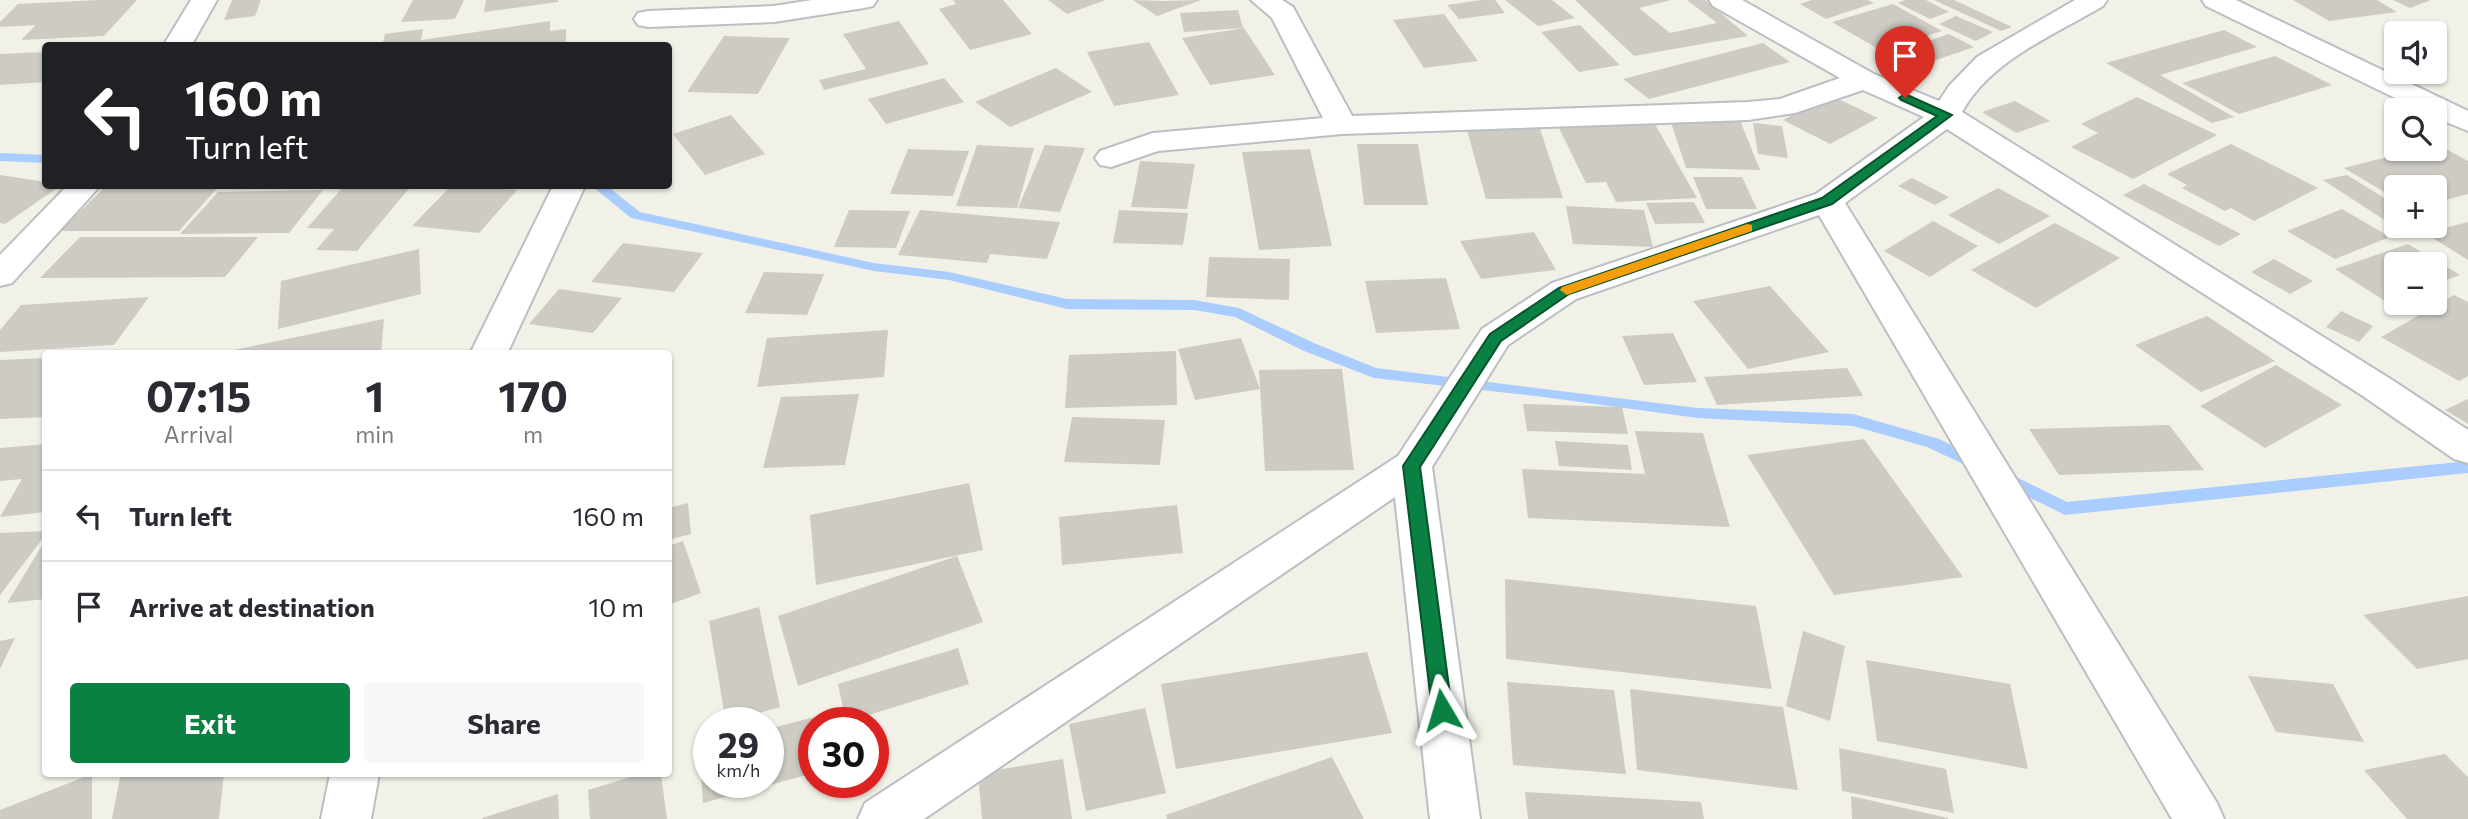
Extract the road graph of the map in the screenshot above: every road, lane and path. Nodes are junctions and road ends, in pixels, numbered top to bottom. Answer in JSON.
{"nodes":[{"id":1,"x":204,"y":0,"type":"edge"},
{"id":2,"x":864,"y":0,"type":"edge"},
{"id":3,"x":1265,"y":0,"type":"edge"},
{"id":4,"x":1721,"y":0,"type":"edge"},
{"id":5,"x":2094,"y":0,"type":"edge"},
{"id":6,"x":2216,"y":0,"type":"edge"},
{"id":7,"x":648,"y":10,"type":"edge"},
{"id":8,"x":179,"y":42,"type":"edge"},
{"id":9,"x":636,"y":42,"type":"edge"},
{"id":10,"x":1864,"y":80,"type":"junction"},
{"id":11,"x":1946,"y":115,"type":"junction"},
{"id":12,"x":2468,"y":122,"type":"edge"},
{"id":13,"x":1342,"y":125,"type":"junction"},
{"id":14,"x":1111,"y":158,"type":"dead end"},
{"id":15,"x":81,"y":189,"type":"edge"},
{"id":16,"x":568,"y":189,"type":"edge"},
{"id":17,"x":1827,"y":201,"type":"junction"},
{"id":18,"x":0,"y":275,"type":"edge"},
{"id":19,"x":490,"y":350,"type":"edge"},
{"id":20,"x":2468,"y":449,"type":"edge"},
{"id":21,"x":1412,"y":466,"type":"junction"},
{"id":22,"x":354,"y":777,"type":"edge"},
{"id":23,"x":346,"y":819,"type":"edge"},
{"id":24,"x":883,"y":819,"type":"edge"},
{"id":25,"x":1455,"y":819,"type":"edge"},
{"id":26,"x":2199,"y":819,"type":"edge"}],
"edges":[{"from":1,"to":8,"type":"street"},
{"from":2,"to":7,"type":"street"},
{"from":3,"to":13,"type":"street"},
{"from":4,"to":10,"type":"street"},
{"from":5,"to":11,"type":"street"},
{"from":6,"to":12,"type":"street"},
{"from":7,"to":9,"type":"street"},
{"from":10,"to":11,"type":"street"},
{"from":10,"to":13,"type":"street"},
{"from":11,"to":17,"type":"street"},
{"from":11,"to":20,"type":"street"},
{"from":13,"to":14,"type":"street"},
{"from":15,"to":18,"type":"street"},
{"from":16,"to":19,"type":"street"},
{"from":17,"to":21,"type":"street"},
{"from":17,"to":26,"type":"street"},
{"from":21,"to":24,"type":"street"},
{"from":21,"to":25,"type":"street"},
{"from":22,"to":23,"type":"street"}]}
